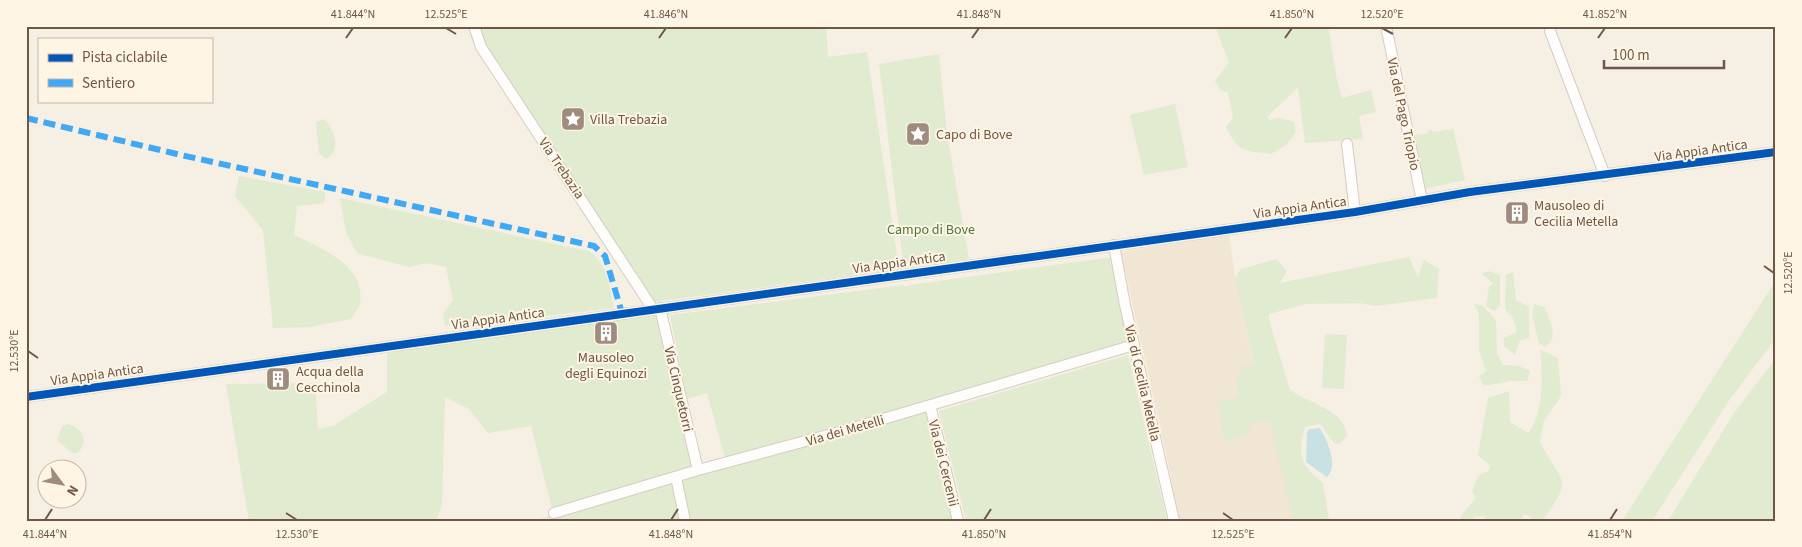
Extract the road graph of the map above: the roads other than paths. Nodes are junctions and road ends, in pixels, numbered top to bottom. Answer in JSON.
{"nodes":[{"id":1,"x":474,"y":26,"type":"edge"},
{"id":2,"x":1386,"y":26,"type":"edge"},
{"id":3,"x":1550,"y":31,"type":"dead end"},
{"id":4,"x":1347,"y":144,"type":"dead end"},
{"id":5,"x":1776,"y":152,"type":"edge"},
{"id":6,"x":1606,"y":176,"type":"junction"},
{"id":7,"x":1422,"y":201,"type":"junction"},
{"id":8,"x":1354,"y":212,"type":"junction"},
{"id":9,"x":1114,"y":246,"type":"junction"},
{"id":10,"x":657,"y":308,"type":"junction"},
{"id":11,"x":1134,"y":344,"type":"junction"},
{"id":12,"x":26,"y":397,"type":"edge"},
{"id":13,"x":930,"y":405,"type":"junction"},
{"id":14,"x":698,"y":470,"type":"junction"},
{"id":15,"x":676,"y":477,"type":"junction"},
{"id":16,"x":554,"y":513,"type":"dead end"},
{"id":17,"x":685,"y":521,"type":"edge"},
{"id":18,"x":958,"y":521,"type":"edge"},
{"id":19,"x":1174,"y":521,"type":"edge"}],
"edges":[{"from":1,"to":10,"type":"street","name":"Via Trebazia"},
{"from":2,"to":7,"type":"street","name":"Via del Pago Triopio"},
{"from":3,"to":6,"type":"street"},
{"from":4,"to":8,"type":"street"},
{"from":5,"to":6,"type":"street","name":"Via Appia Antica"},
{"from":6,"to":7,"type":"street","name":"Via Appia Antica"},
{"from":7,"to":8,"type":"street","name":"Via Appia Antica"},
{"from":8,"to":9,"type":"street","name":"Via Appia Antica"},
{"from":9,"to":10,"type":"street","name":"Via Appia Antica"},
{"from":9,"to":11,"type":"street","name":"Via di Cecilia Metella"},
{"from":10,"to":12,"type":"street","name":"Via Appia Antica"},
{"from":10,"to":14,"type":"street","name":"Via Cinquetorri"},
{"from":11,"to":13,"type":"street","name":"Via dei Metelli"},
{"from":11,"to":19,"type":"street","name":"Via di Cecilia Metella"},
{"from":13,"to":14,"type":"street","name":"Via dei Metelli"},
{"from":13,"to":18,"type":"street","name":"Via dei Cercenii"},
{"from":14,"to":15,"type":"street","name":"Via dei Metelli"},
{"from":15,"to":16,"type":"street","name":"Via dei Metelli"},
{"from":15,"to":17,"type":"street"}]}
